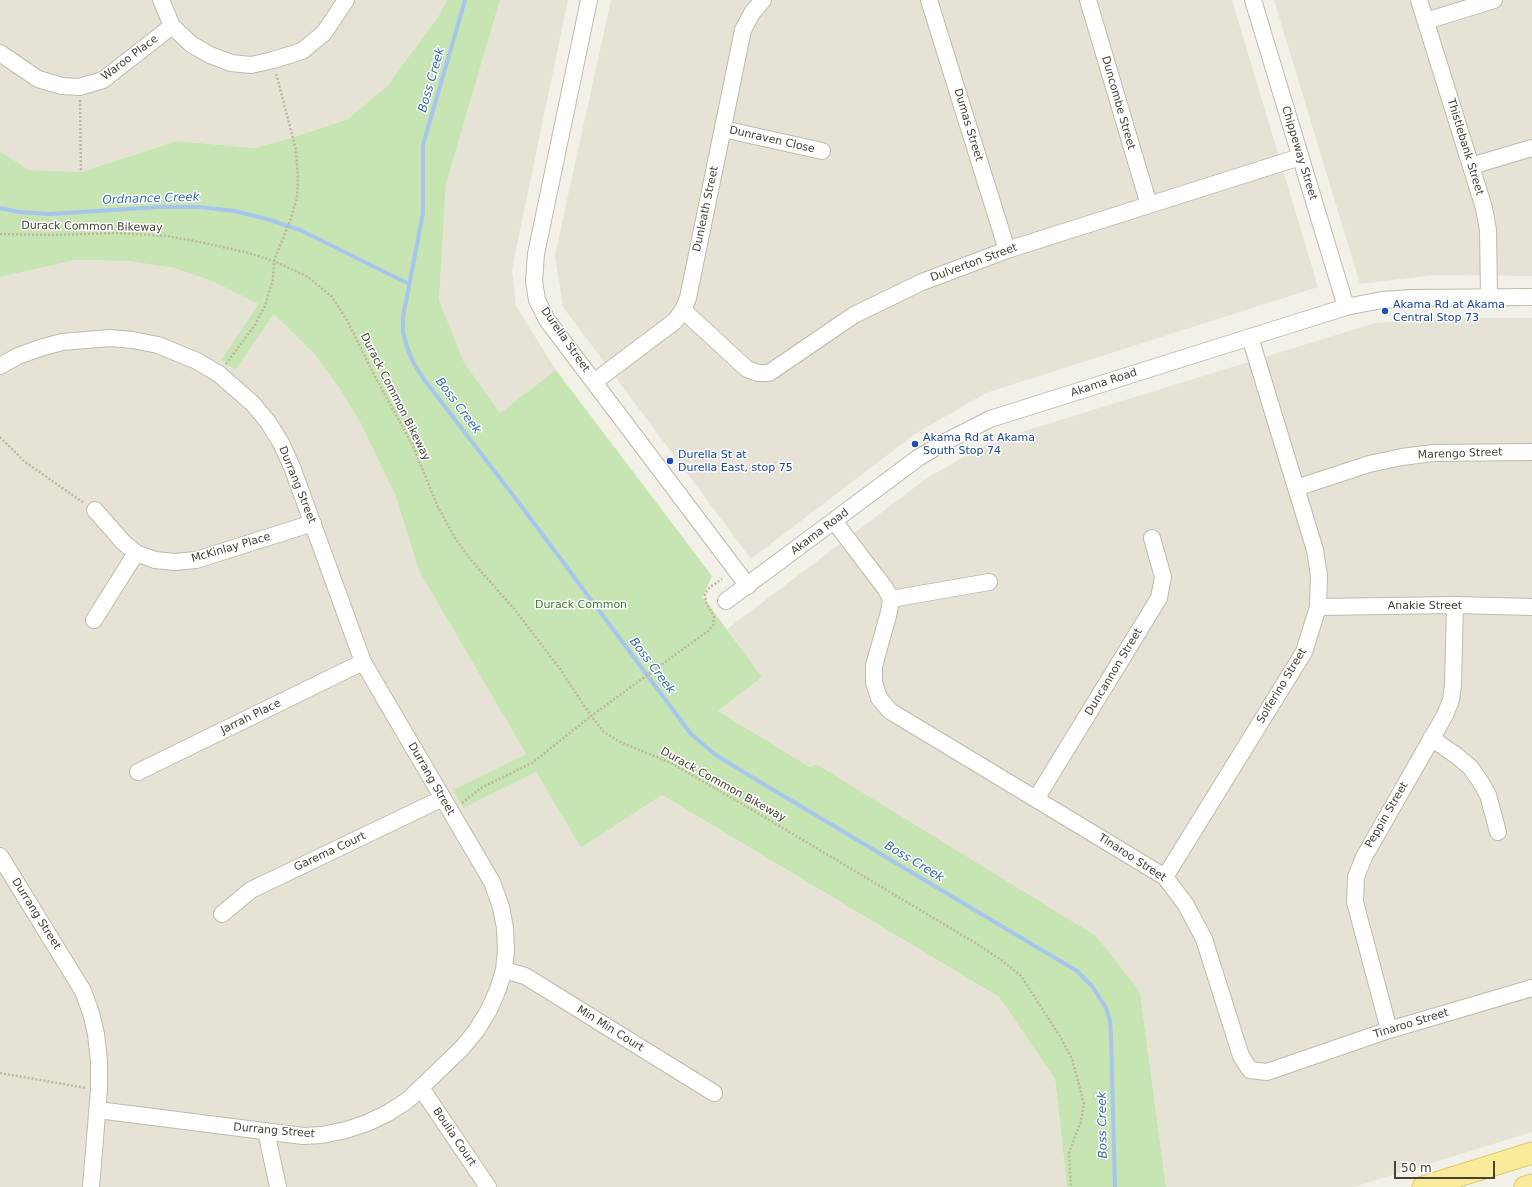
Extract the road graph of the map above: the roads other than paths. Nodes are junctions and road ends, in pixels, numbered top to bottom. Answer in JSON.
{"nodes":[{"id":1,"x":161,"y":0,"type":"edge"},
{"id":2,"x":346,"y":0,"type":"edge"},
{"id":3,"x":589,"y":0,"type":"edge"},
{"id":4,"x":763,"y":0,"type":"edge"},
{"id":5,"x":929,"y":0,"type":"edge"},
{"id":6,"x":1088,"y":0,"type":"edge"},
{"id":7,"x":1252,"y":0,"type":"edge"},
{"id":8,"x":1420,"y":0,"type":"edge"},
{"id":9,"x":1494,"y":0,"type":"edge"},
{"id":10,"x":1426,"y":21,"type":"junction"},
{"id":11,"x":172,"y":26,"type":"junction"},
{"id":12,"x":0,"y":53,"type":"edge"},
{"id":13,"x":723,"y":129,"type":"junction"},
{"id":14,"x":1532,"y":148,"type":"edge"},
{"id":15,"x":822,"y":151,"type":"dead end"},
{"id":16,"x":1300,"y":157,"type":"junction"},
{"id":17,"x":1471,"y":166,"type":"junction"},
{"id":18,"x":1149,"y":205,"type":"junction"},
{"id":19,"x":1007,"y":250,"type":"junction"},
{"id":20,"x":1489,"y":297,"type":"junction"},
{"id":21,"x":1532,"y":297,"type":"edge"},
{"id":22,"x":1346,"y":307,"type":"junction"},
{"id":23,"x":683,"y":310,"type":"junction"},
{"id":24,"x":1250,"y":337,"type":"junction"},
{"id":25,"x":0,"y":366,"type":"edge"},
{"id":26,"x":594,"y":382,"type":"junction"},
{"id":27,"x":1532,"y":452,"type":"edge"},
{"id":28,"x":1296,"y":488,"type":"junction"},
{"id":29,"x":94,"y":510,"type":"road end"},
{"id":30,"x":834,"y":521,"type":"junction"},
{"id":31,"x":313,"y":523,"type":"junction"},
{"id":32,"x":1152,"y":538,"type":"dead end"},
{"id":33,"x":136,"y":553,"type":"junction"},
{"id":34,"x":989,"y":582,"type":"dead end"},
{"id":35,"x":748,"y":586,"type":"junction"},
{"id":36,"x":891,"y":599,"type":"junction"},
{"id":37,"x":726,"y":601,"type":"dead end"},
{"id":38,"x":1455,"y":605,"type":"junction"},
{"id":39,"x":1532,"y":606,"type":"edge"},
{"id":40,"x":1318,"y":607,"type":"junction"},
{"id":41,"x":94,"y":620,"type":"dead end"},
{"id":42,"x":363,"y":662,"type":"junction"},
{"id":43,"x":1431,"y":738,"type":"junction"},
{"id":44,"x":138,"y":772,"type":"dead end"},
{"id":45,"x":443,"y":798,"type":"junction"},
{"id":46,"x":1036,"y":799,"type":"junction"},
{"id":47,"x":1498,"y":832,"type":"dead end"},
{"id":48,"x":0,"y":856,"type":"edge"},
{"id":49,"x":1165,"y":877,"type":"junction"},
{"id":50,"x":222,"y":914,"type":"dead end"},
{"id":51,"x":504,"y":970,"type":"junction"},
{"id":52,"x":1532,"y":988,"type":"edge"},
{"id":53,"x":1389,"y":1030,"type":"junction"},
{"id":54,"x":420,"y":1088,"type":"junction"},
{"id":55,"x":714,"y":1093,"type":"dead end"},
{"id":56,"x":98,"y":1110,"type":"junction"},
{"id":57,"x":266,"y":1131,"type":"junction"},
{"id":58,"x":1532,"y":1153,"type":"edge"},
{"id":59,"x":91,"y":1187,"type":"edge"},
{"id":60,"x":278,"y":1187,"type":"edge"},
{"id":61,"x":488,"y":1187,"type":"edge"},
{"id":62,"x":1423,"y":1187,"type":"edge"}],
"edges":[{"from":1,"to":11,"type":"street"},
{"from":2,"to":11,"type":"street"},
{"from":3,"to":26,"type":"street","name":"Durella Street"},
{"from":4,"to":13,"type":"street","name":"Dunleath Street"},
{"from":5,"to":19,"type":"street","name":"Dumas Street"},
{"from":6,"to":18,"type":"street","name":"Duncombe Street"},
{"from":7,"to":16,"type":"street","name":"Chippeway Street"},
{"from":8,"to":10,"type":"street","name":"Thistlebank Street"},
{"from":9,"to":10,"type":"street"},
{"from":10,"to":17,"type":"street","name":"Thistlebank Street"},
{"from":11,"to":12,"type":"street","name":"Waroo Place"},
{"from":13,"to":15,"type":"street","name":"Dunraven Close"},
{"from":13,"to":23,"type":"street","name":"Dunleath Street"},
{"from":14,"to":17,"type":"street"},
{"from":16,"to":18,"type":"street","name":"Dulverton Street"},
{"from":16,"to":22,"type":"street","name":"Chippeway Street"},
{"from":17,"to":20,"type":"street","name":"Thistlebank Street"},
{"from":18,"to":19,"type":"street","name":"Dulverton Street"},
{"from":19,"to":23,"type":"street","name":"Dulverton Street"},
{"from":20,"to":21,"type":"street","name":"Akama Road"},
{"from":20,"to":22,"type":"street","name":"Akama Road"},
{"from":22,"to":24,"type":"street","name":"Akama Road"},
{"from":23,"to":26,"type":"street","name":"Dunleath Street"},
{"from":24,"to":28,"type":"street","name":"Solferino Street"},
{"from":24,"to":30,"type":"street","name":"Akama Road"},
{"from":25,"to":31,"type":"street","name":"Durrang Street"},
{"from":26,"to":35,"type":"street","name":"Durella Street"},
{"from":27,"to":28,"type":"street","name":"Marengo Street"},
{"from":28,"to":40,"type":"street","name":"Solferino Street"},
{"from":29,"to":33,"type":"street","name":"McKinlay Place"},
{"from":30,"to":35,"type":"street","name":"Akama Road"},
{"from":30,"to":36,"type":"street"},
{"from":31,"to":33,"type":"street","name":"McKinlay Place"},
{"from":31,"to":42,"type":"street","name":"Durrang Street"},
{"from":32,"to":46,"type":"street","name":"Duncannon Street"},
{"from":33,"to":41,"type":"street"},
{"from":34,"to":36,"type":"street"},
{"from":35,"to":37,"type":"street","name":"Akama Road"},
{"from":36,"to":46,"type":"street","name":"Tinaroo Street"},
{"from":38,"to":39,"type":"street","name":"Anakie Street"},
{"from":38,"to":40,"type":"street","name":"Anakie Street"},
{"from":38,"to":43,"type":"street","name":"Peppin Street"},
{"from":40,"to":49,"type":"street","name":"Solferino Street"},
{"from":42,"to":44,"type":"street","name":"Jarrah Place"},
{"from":42,"to":45,"type":"street","name":"Durrang Street"},
{"from":43,"to":47,"type":"street"},
{"from":43,"to":53,"type":"street","name":"Peppin Street"},
{"from":45,"to":50,"type":"street","name":"Garema Court"},
{"from":45,"to":51,"type":"street","name":"Durrang Street"},
{"from":46,"to":49,"type":"street","name":"Tinaroo Street"},
{"from":48,"to":56,"type":"street","name":"Durrang Street"},
{"from":49,"to":53,"type":"street","name":"Tinaroo Street"},
{"from":51,"to":54,"type":"street","name":"Durrang Street"},
{"from":51,"to":55,"type":"street","name":"Min Min Court"},
{"from":52,"to":53,"type":"street","name":"Tinaroo Street"},
{"from":54,"to":57,"type":"street","name":"Durrang Street"},
{"from":54,"to":61,"type":"street","name":"Boulia Court"},
{"from":56,"to":57,"type":"street","name":"Durrang Street"},
{"from":56,"to":59,"type":"street","name":"Durrang Street"},
{"from":57,"to":60,"type":"street"},
{"from":58,"to":62,"type":"main road"}]}
